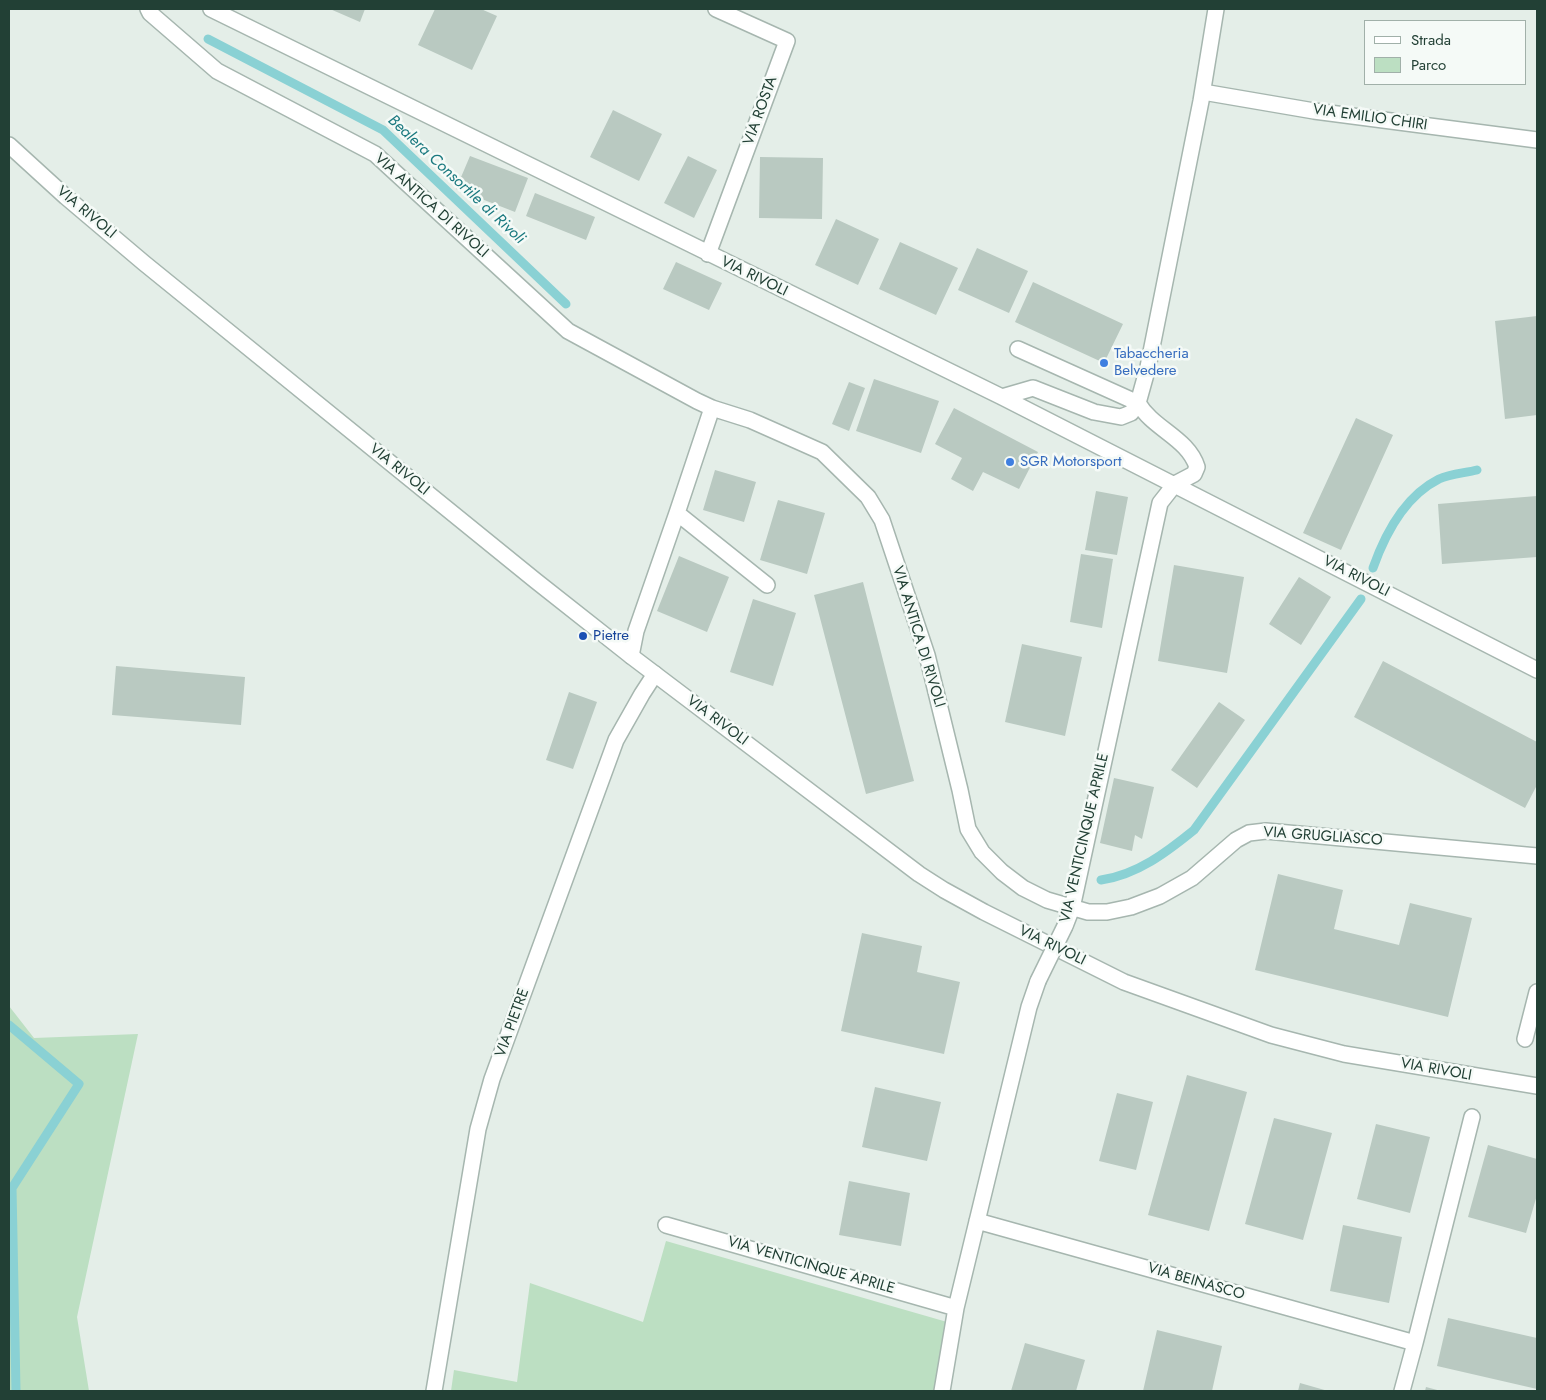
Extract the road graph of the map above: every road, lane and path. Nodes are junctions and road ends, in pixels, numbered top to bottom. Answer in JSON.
{"nodes":[{"id":1,"x":148,"y":9,"type":"edge"},
{"id":2,"x":211,"y":9,"type":"edge"},
{"id":3,"x":716,"y":9,"type":"edge"},
{"id":4,"x":1216,"y":9,"type":"edge"},
{"id":5,"x":1203,"y":92,"type":"junction"},
{"id":6,"x":1537,"y":140,"type":"edge"},
{"id":7,"x":9,"y":145,"type":"edge"},
{"id":8,"x":708,"y":254,"type":"junction"},
{"id":9,"x":1018,"y":349,"type":"dead end"},
{"id":10,"x":1002,"y":397,"type":"junction"},
{"id":11,"x":1138,"y":403,"type":"junction"},
{"id":12,"x":712,"y":408,"type":"junction"},
{"id":13,"x":1175,"y":484,"type":"junction"},
{"id":14,"x":677,"y":513,"type":"junction"},
{"id":15,"x":767,"y":585,"type":"dead end"},
{"id":16,"x":631,"y":656,"type":"junction"},
{"id":17,"x":1537,"y":670,"type":"edge"},
{"id":18,"x":655,"y":674,"type":"junction"},
{"id":19,"x":1537,"y":856,"type":"edge"},
{"id":20,"x":1072,"y":908,"type":"junction"},
{"id":21,"x":1537,"y":992,"type":"edge"},
{"id":22,"x":1525,"y":1039,"type":"dead end"},
{"id":23,"x":1537,"y":1086,"type":"edge"},
{"id":24,"x":1472,"y":1118,"type":"dead end"},
{"id":25,"x":977,"y":1221,"type":"junction"},
{"id":26,"x":666,"y":1225,"type":"dead end"},
{"id":27,"x":956,"y":1308,"type":"junction"},
{"id":28,"x":1415,"y":1343,"type":"junction"},
{"id":29,"x":434,"y":1391,"type":"edge"},
{"id":30,"x":942,"y":1391,"type":"edge"},
{"id":31,"x":1402,"y":1391,"type":"edge"}],
"edges":[{"from":1,"to":12,"type":"street","name":"VIA ANTICA DI RIVOLI"},
{"from":2,"to":8,"type":"street","name":"VIA RIVOLI"},
{"from":3,"to":8,"type":"street","name":"VIA ROSTA"},
{"from":4,"to":5,"type":"street"},
{"from":5,"to":6,"type":"street","name":"VIA EMILIO CHIRI"},
{"from":5,"to":11,"type":"street"},
{"from":7,"to":16,"type":"street","name":"VIA RIVOLI"},
{"from":8,"to":10,"type":"street","name":"VIA RIVOLI"},
{"from":9,"to":11,"type":"street"},
{"from":10,"to":11,"type":"street"},
{"from":10,"to":13,"type":"street","name":"VIA RIVOLI"},
{"from":11,"to":13,"type":"street"},
{"from":12,"to":14,"type":"street"},
{"from":12,"to":20,"type":"street","name":"VIA ANTICA DI RIVOLI"},
{"from":13,"to":17,"type":"street","name":"VIA RIVOLI"},
{"from":13,"to":20,"type":"street","name":"VIA VENTICINQUE APRILE"},
{"from":14,"to":15,"type":"street"},
{"from":14,"to":16,"type":"street"},
{"from":16,"to":18,"type":"street","name":"VIA RIVOLI"},
{"from":18,"to":23,"type":"street","name":"VIA RIVOLI"},
{"from":18,"to":29,"type":"street","name":"VIA PIETRE"},
{"from":19,"to":20,"type":"street","name":"VIA GRUGLIASCO"},
{"from":20,"to":25,"type":"street","name":"VIA VENTICINQUE APRILE","bridge":true},
{"from":21,"to":22,"type":"street"},
{"from":24,"to":28,"type":"street"},
{"from":25,"to":27,"type":"street","name":"VIA VENTICINQUE APRILE"},
{"from":25,"to":28,"type":"street","name":"VIA BEINASCO"},
{"from":26,"to":27,"type":"street","name":"VIA VENTICINQUE APRILE"},
{"from":27,"to":30,"type":"street","name":"VIA VENTICINQUE APRILE"},
{"from":28,"to":31,"type":"street"}]}
